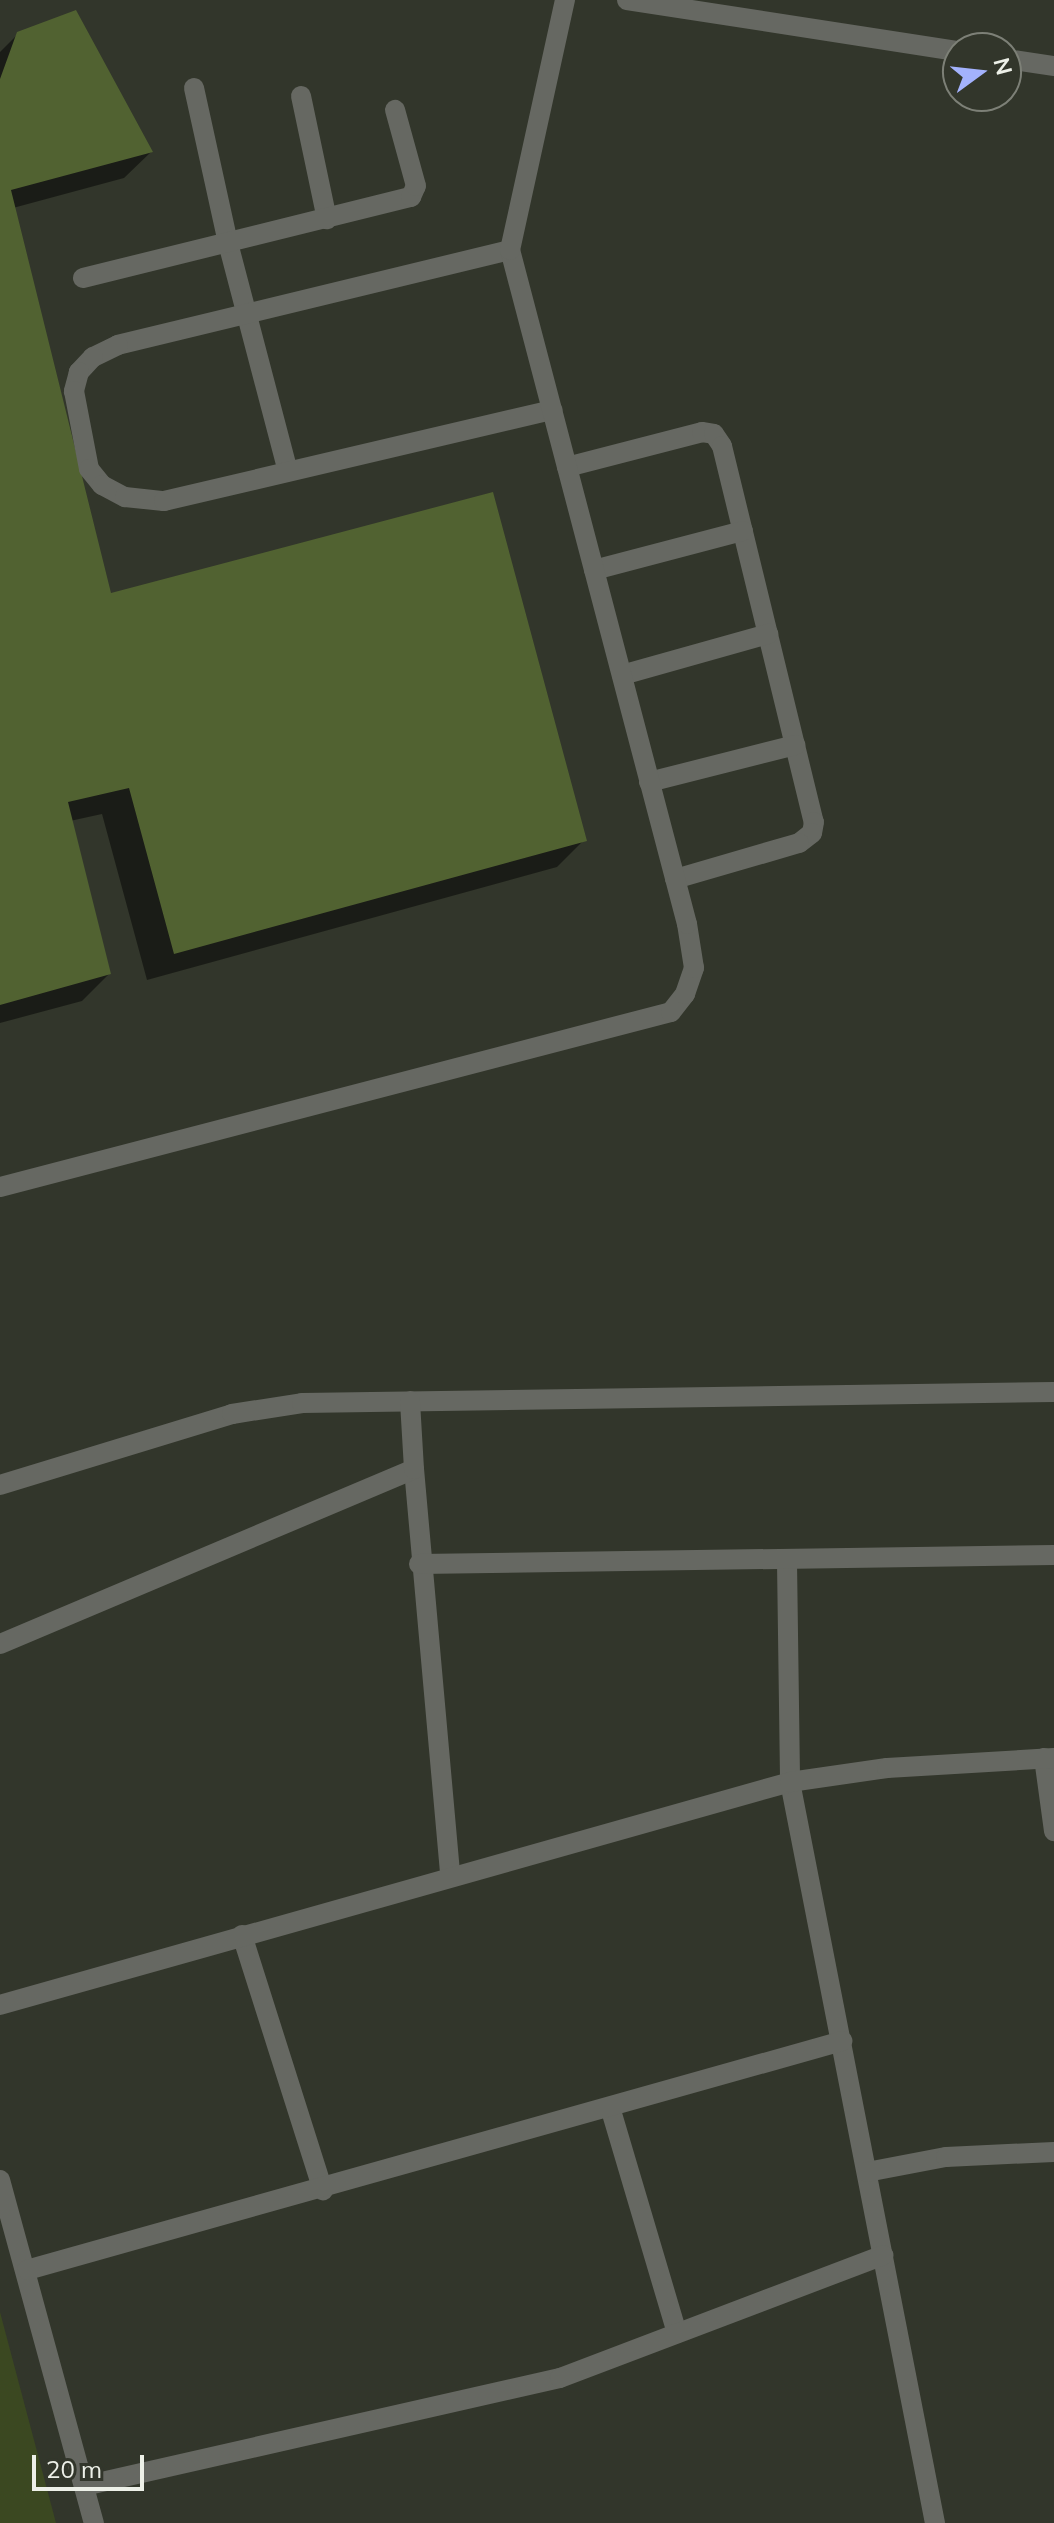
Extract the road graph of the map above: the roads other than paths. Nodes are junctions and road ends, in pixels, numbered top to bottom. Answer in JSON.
{"nodes":[{"id":1,"x":565,"y":0,"type":"edge"},
{"id":2,"x":627,"y":0,"type":"edge"},
{"id":3,"x":942,"y":49,"type":"edge"},
{"id":4,"x":1022,"y":61,"type":"edge"},
{"id":5,"x":1054,"y":66,"type":"edge"},
{"id":6,"x":194,"y":88,"type":"dead end"},
{"id":7,"x":301,"y":96,"type":"dead end"},
{"id":8,"x":395,"y":110,"type":"dead end"},
{"id":9,"x":327,"y":219,"type":"junction"},
{"id":10,"x":228,"y":243,"type":"junction"},
{"id":11,"x":510,"y":250,"type":"junction"},
{"id":12,"x":83,"y":278,"type":"dead end"},
{"id":13,"x":246,"y":315,"type":"junction"},
{"id":14,"x":552,"y":410,"type":"junction"},
{"id":15,"x":567,"y":467,"type":"junction"},
{"id":16,"x":288,"y":471,"type":"junction"},
{"id":17,"x":743,"y":531,"type":"junction"},
{"id":18,"x":594,"y":570,"type":"junction"},
{"id":19,"x":768,"y":634,"type":"junction"},
{"id":20,"x":622,"y":675,"type":"junction"},
{"id":21,"x":795,"y":745,"type":"junction"},
{"id":22,"x":649,"y":782,"type":"junction"},
{"id":23,"x":675,"y":879,"type":"junction"},
{"id":24,"x":0,"y":1187,"type":"edge"},
{"id":25,"x":1054,"y":1392,"type":"edge"},
{"id":26,"x":410,"y":1401,"type":"junction"},
{"id":27,"x":414,"y":1469,"type":"junction"},
{"id":28,"x":0,"y":1485,"type":"edge"},
{"id":29,"x":1054,"y":1555,"type":"edge"},
{"id":30,"x":787,"y":1562,"type":"junction"},
{"id":31,"x":419,"y":1564,"type":"junction"},
{"id":32,"x":0,"y":1644,"type":"edge"},
{"id":33,"x":1049,"y":1758,"type":"edge"},
{"id":34,"x":790,"y":1782,"type":"junction"},
{"id":35,"x":1054,"y":1831,"type":"edge"},
{"id":36,"x":450,"y":1876,"type":"junction"},
{"id":37,"x":242,"y":1935,"type":"junction"},
{"id":38,"x":0,"y":2005,"type":"edge"},
{"id":39,"x":842,"y":2041,"type":"junction"},
{"id":40,"x":610,"y":2107,"type":"junction"},
{"id":41,"x":1054,"y":2152,"type":"edge"},
{"id":42,"x":867,"y":2172,"type":"junction"},
{"id":43,"x":0,"y":2180,"type":"edge"},
{"id":44,"x":323,"y":2190,"type":"junction"},
{"id":45,"x":883,"y":2255,"type":"junction"},
{"id":46,"x":27,"y":2270,"type":"junction"},
{"id":47,"x":677,"y":2333,"type":"junction"},
{"id":48,"x":84,"y":2486,"type":"junction"},
{"id":49,"x":94,"y":2523,"type":"edge"},
{"id":50,"x":935,"y":2523,"type":"edge"}],
"edges":[{"from":1,"to":11,"type":"street"},
{"from":2,"to":3,"type":"street"},
{"from":4,"to":5,"type":"street"},
{"from":6,"to":10,"type":"street"},
{"from":7,"to":9,"type":"street"},
{"from":8,"to":9,"type":"street"},
{"from":9,"to":10,"type":"street"},
{"from":10,"to":12,"type":"street"},
{"from":10,"to":13,"type":"street"},
{"from":11,"to":13,"type":"street"},
{"from":11,"to":14,"type":"street"},
{"from":13,"to":16,"type":"street"},
{"from":13,"to":16,"type":"street"},
{"from":14,"to":15,"type":"street"},
{"from":14,"to":16,"type":"street"},
{"from":15,"to":17,"type":"street"},
{"from":15,"to":18,"type":"street"},
{"from":17,"to":18,"type":"street"},
{"from":17,"to":19,"type":"street"},
{"from":18,"to":20,"type":"street"},
{"from":19,"to":20,"type":"street"},
{"from":19,"to":21,"type":"street"},
{"from":20,"to":22,"type":"street"},
{"from":21,"to":22,"type":"street"},
{"from":21,"to":23,"type":"street"},
{"from":22,"to":23,"type":"street"},
{"from":23,"to":24,"type":"street"},
{"from":25,"to":26,"type":"street"},
{"from":26,"to":27,"type":"street"},
{"from":26,"to":28,"type":"street"},
{"from":27,"to":31,"type":"street"},
{"from":27,"to":32,"type":"street"},
{"from":29,"to":30,"type":"street"},
{"from":30,"to":31,"type":"street"},
{"from":30,"to":34,"type":"street"},
{"from":31,"to":36,"type":"street"},
{"from":33,"to":34,"type":"street"},
{"from":33,"to":35,"type":"street"},
{"from":34,"to":36,"type":"street"},
{"from":34,"to":39,"type":"street"},
{"from":36,"to":37,"type":"street"},
{"from":37,"to":38,"type":"street"},
{"from":37,"to":44,"type":"street"},
{"from":39,"to":40,"type":"street"},
{"from":39,"to":42,"type":"street"},
{"from":40,"to":44,"type":"street"},
{"from":40,"to":47,"type":"street"},
{"from":41,"to":42,"type":"street"},
{"from":42,"to":45,"type":"street"},
{"from":43,"to":46,"type":"street"},
{"from":44,"to":46,"type":"street"},
{"from":45,"to":47,"type":"street"},
{"from":45,"to":50,"type":"street"},
{"from":46,"to":48,"type":"street"},
{"from":47,"to":48,"type":"street"},
{"from":48,"to":49,"type":"street"}]}
